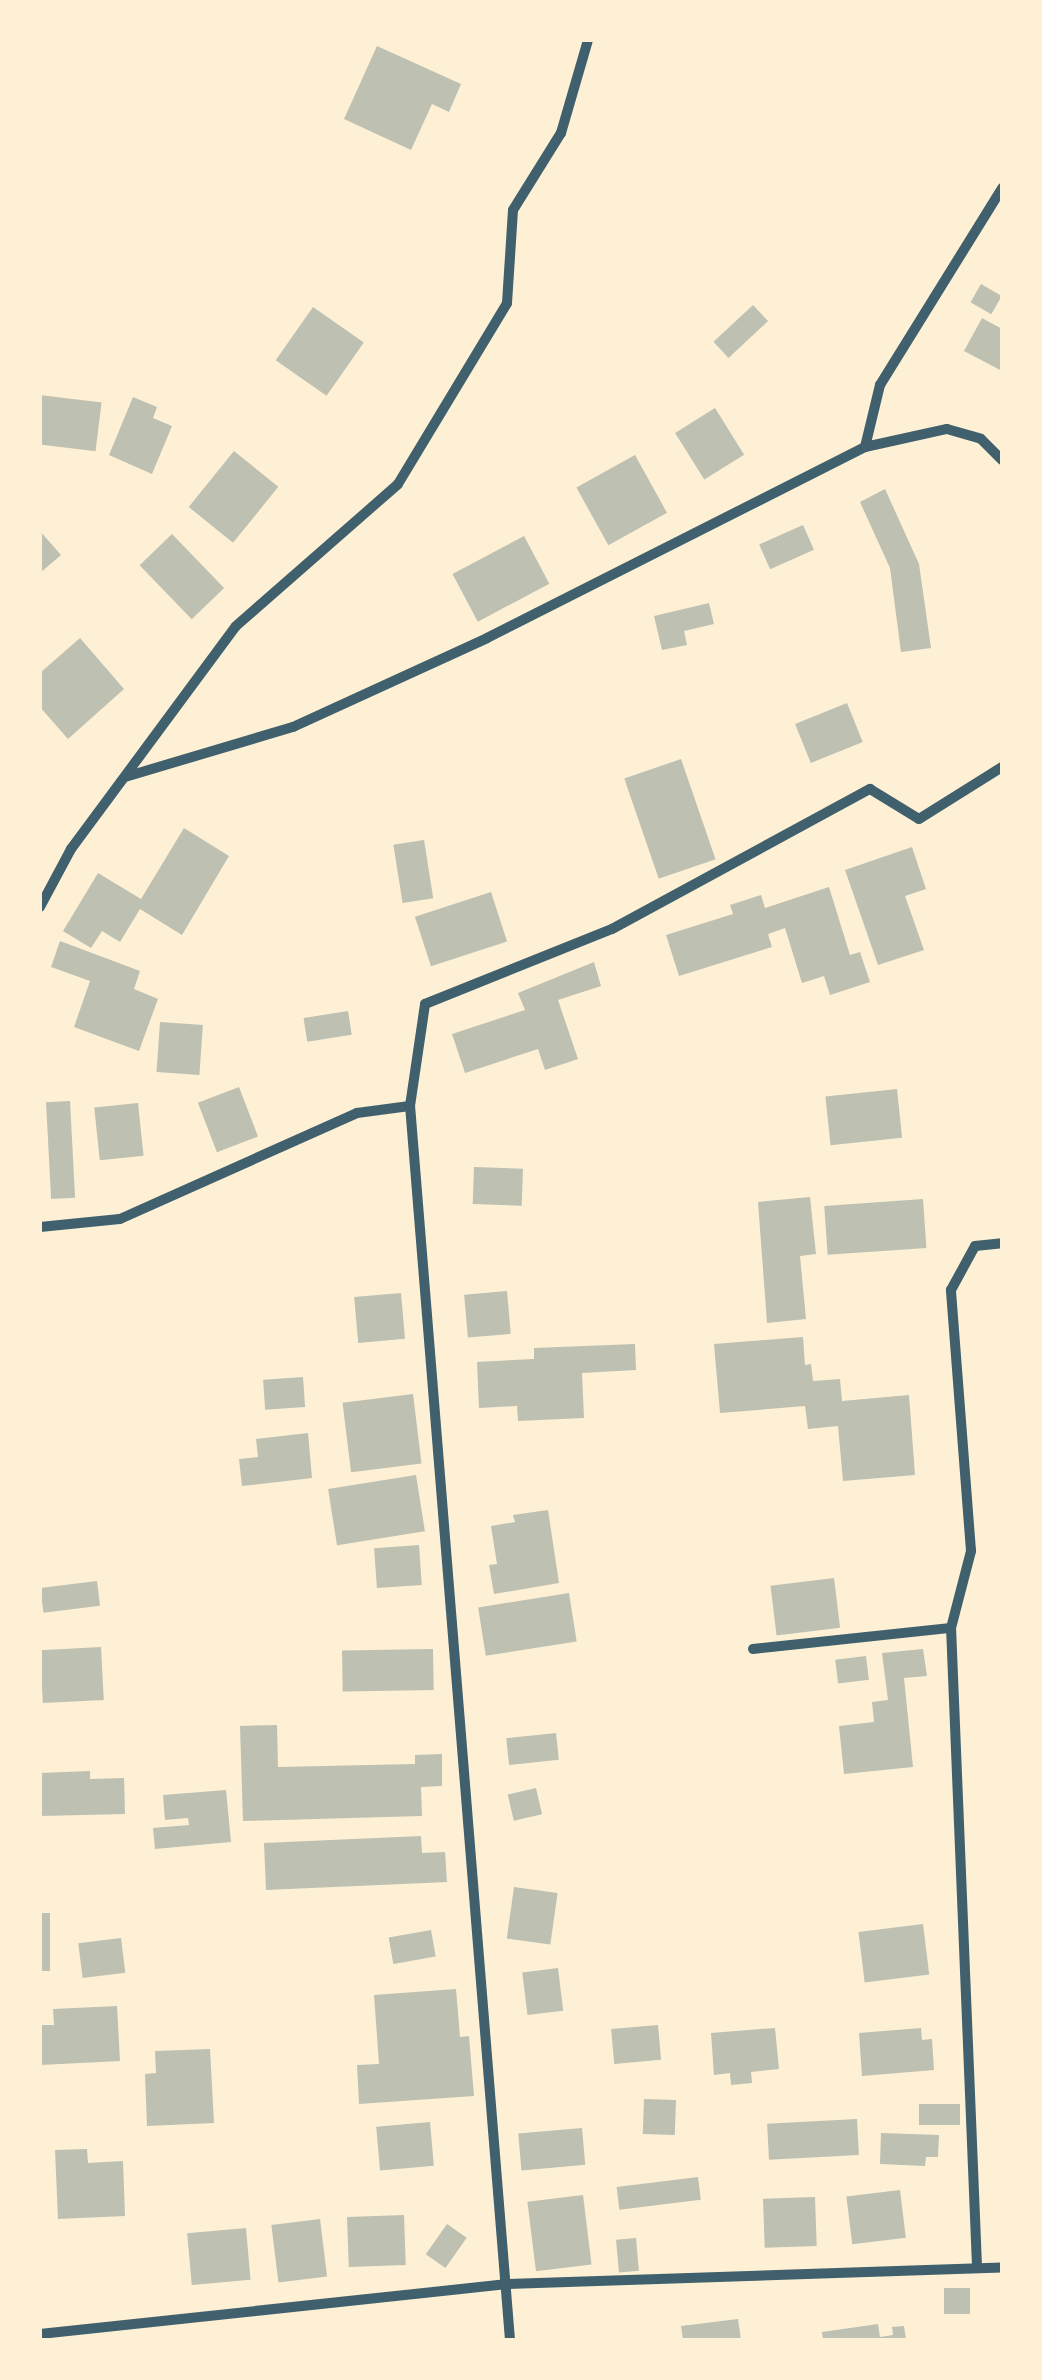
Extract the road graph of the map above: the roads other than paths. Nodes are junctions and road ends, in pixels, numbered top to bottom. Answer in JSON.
{"nodes":[{"id":1,"x":588,"y":40,"type":"edge"},
{"id":2,"x":1002,"y":188,"type":"edge"},
{"id":3,"x":865,"y":448,"type":"junction"},
{"id":4,"x":1002,"y":460,"type":"edge"},
{"id":5,"x":1002,"y":767,"type":"edge"},
{"id":6,"x":124,"y":777,"type":"junction"},
{"id":7,"x":40,"y":907,"type":"edge"},
{"id":8,"x":410,"y":1106,"type":"junction"},
{"id":9,"x":40,"y":1227,"type":"edge"},
{"id":10,"x":1002,"y":1243,"type":"edge"},
{"id":11,"x":951,"y":1628,"type":"junction"},
{"id":12,"x":753,"y":1649,"type":"dead end"},
{"id":13,"x":977,"y":2266,"type":"junction"},
{"id":14,"x":1002,"y":2268,"type":"edge"},
{"id":15,"x":507,"y":2284,"type":"junction"},
{"id":16,"x":40,"y":2334,"type":"edge"},
{"id":17,"x":510,"y":2340,"type":"edge"}],
"edges":[{"from":1,"to":6,"type":"street"},
{"from":2,"to":3,"type":"street"},
{"from":3,"to":4,"type":"street"},
{"from":3,"to":6,"type":"street"},
{"from":5,"to":8,"type":"street"},
{"from":6,"to":7,"type":"street"},
{"from":8,"to":9,"type":"street"},
{"from":8,"to":15,"type":"street"},
{"from":10,"to":11,"type":"street"},
{"from":11,"to":12,"type":"street"},
{"from":11,"to":13,"type":"street"},
{"from":13,"to":14,"type":"street"},
{"from":13,"to":15,"type":"street"},
{"from":15,"to":16,"type":"street"},
{"from":15,"to":17,"type":"street"}]}
